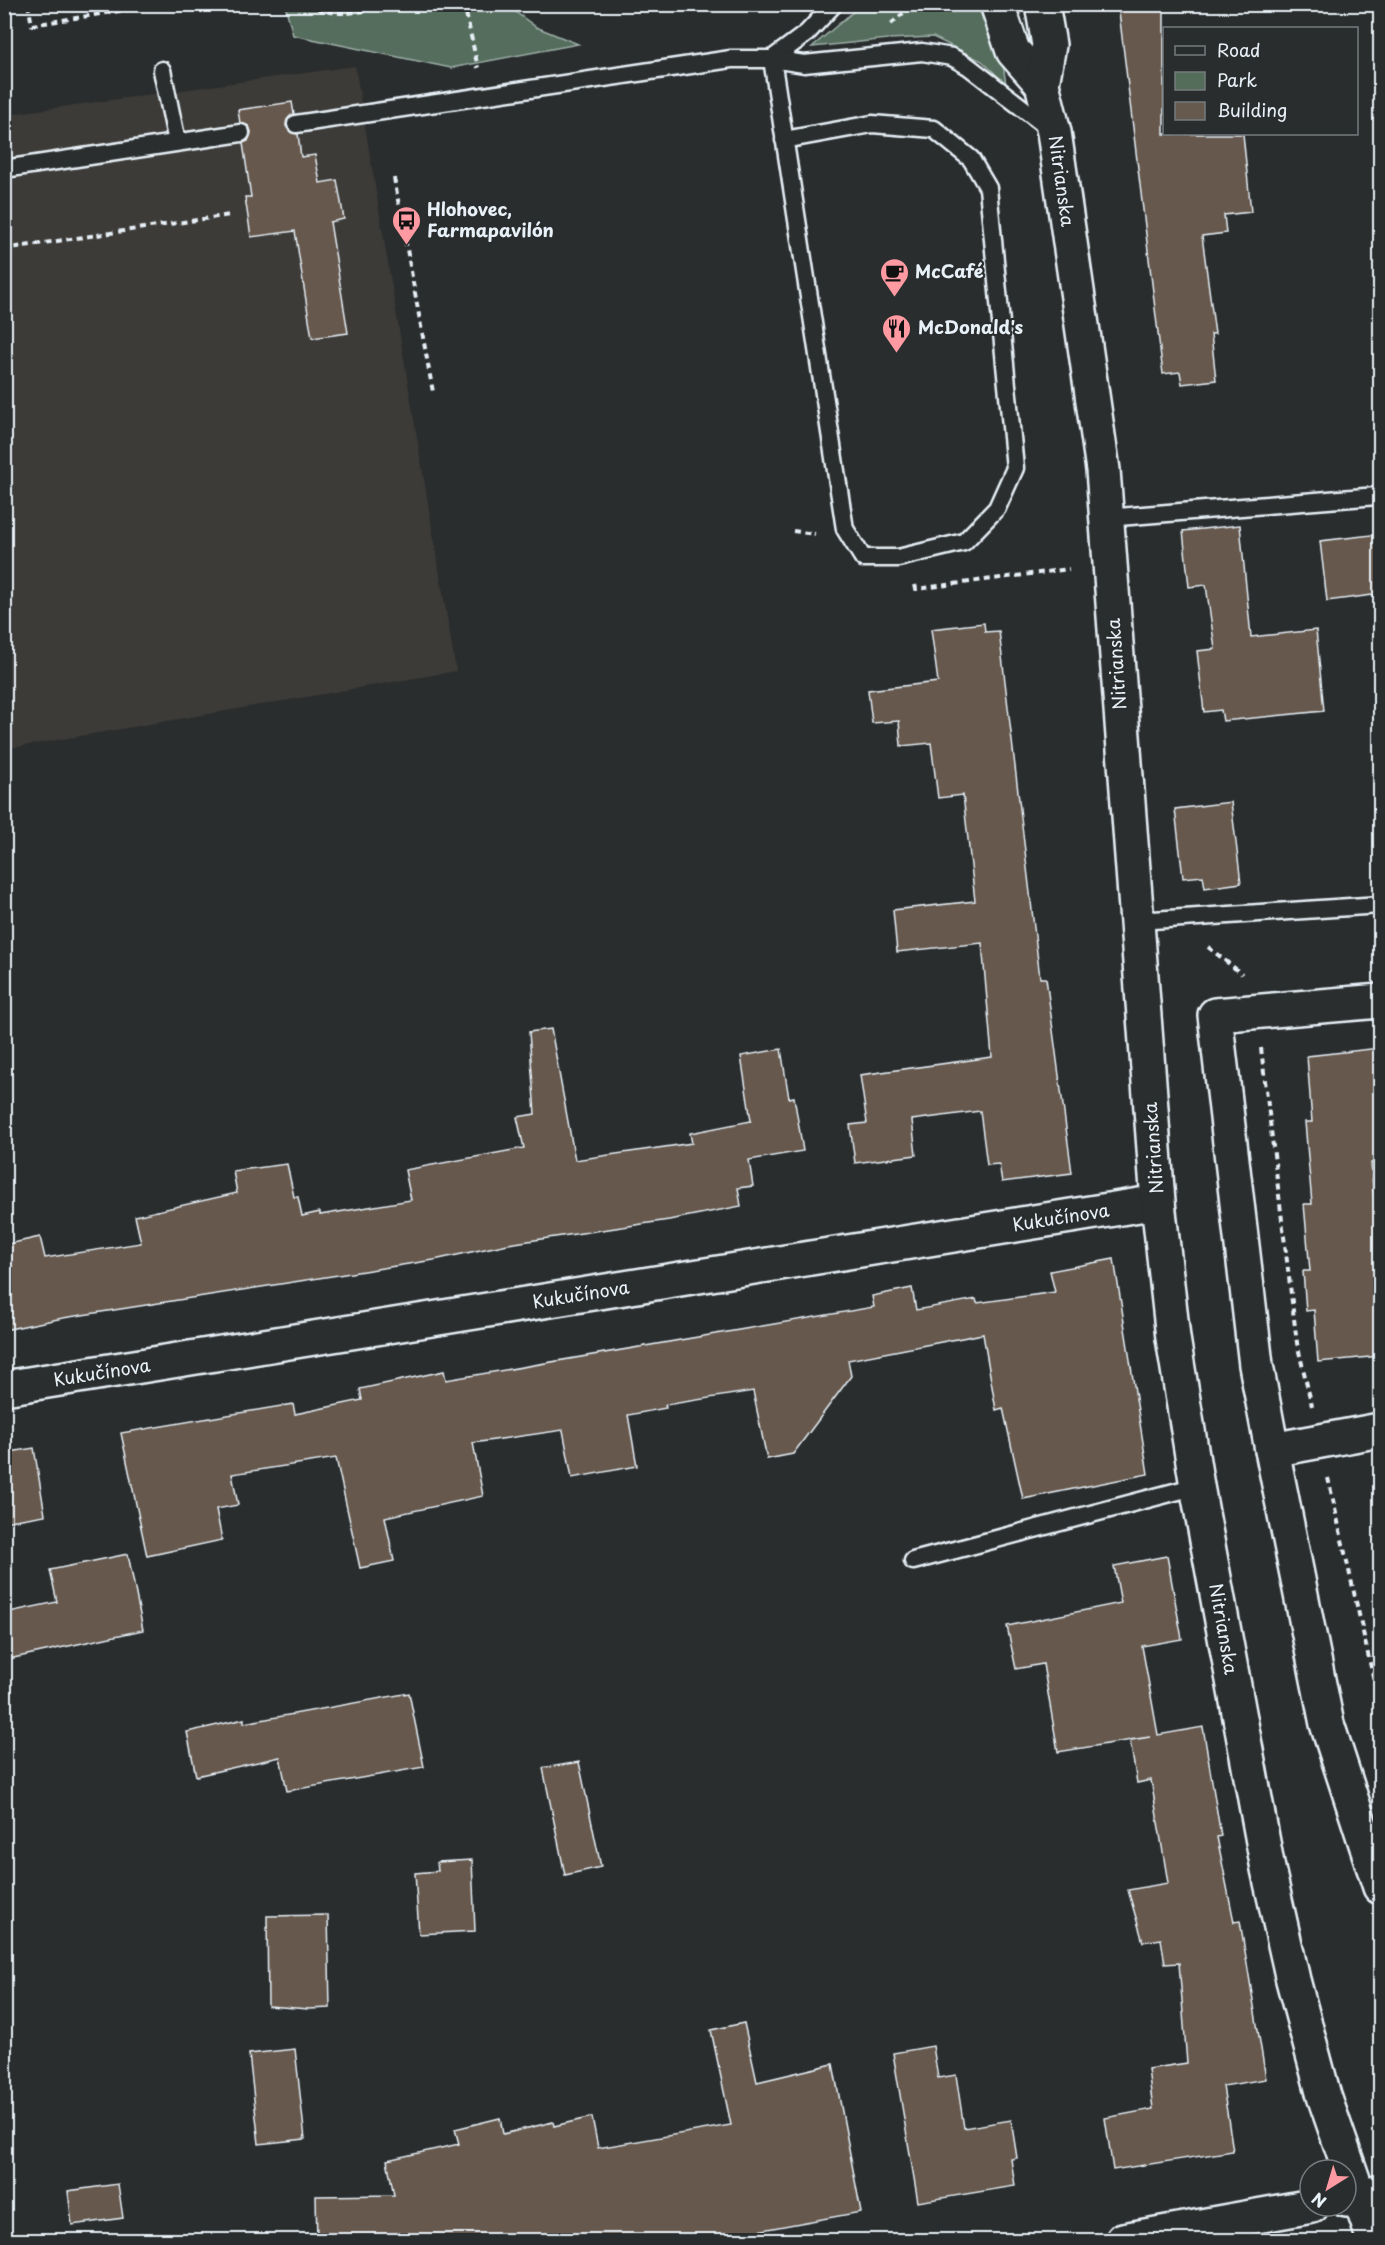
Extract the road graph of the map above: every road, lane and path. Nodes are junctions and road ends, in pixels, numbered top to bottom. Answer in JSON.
{"nodes":[{"id":1,"x":28,"y":4,"type":"edge"},
{"id":2,"x":162,"y":4,"type":"edge"},
{"id":3,"x":308,"y":4,"type":"edge"},
{"id":4,"x":397,"y":4,"type":"edge"},
{"id":5,"x":464,"y":4,"type":"edge"},
{"id":6,"x":834,"y":4,"type":"edge"},
{"id":7,"x":913,"y":4,"type":"edge"},
{"id":8,"x":997,"y":4,"type":"edge"},
{"id":9,"x":1042,"y":4,"type":"edge"},
{"id":10,"x":886,"y":28,"type":"dead end"},
{"id":11,"x":772,"y":59,"type":"junction"},
{"id":12,"x":162,"y":70,"type":"dead end"},
{"id":13,"x":1042,"y":84,"type":"junction"},
{"id":14,"x":484,"y":96,"type":"junction"},
{"id":15,"x":296,"y":124,"type":"dead end"},
{"id":16,"x":1054,"y":132,"type":"junction"},
{"id":17,"x":241,"y":133,"type":"dead end"},
{"id":18,"x":784,"y":140,"type":"junction"},
{"id":19,"x":177,"y":142,"type":"junction"},
{"id":20,"x":4,"y":169,"type":"edge"},
{"id":21,"x":394,"y":178,"type":"dead end"},
{"id":22,"x":230,"y":215,"type":"dead end"},
{"id":23,"x":4,"y":249,"type":"edge"},
{"id":24,"x":433,"y":392,"type":"dead end"},
{"id":25,"x":1377,"y":496,"type":"dead end"},
{"id":26,"x":1106,"y":518,"type":"junction"},
{"id":27,"x":1380,"y":905,"type":"edge"},
{"id":28,"x":1137,"y":921,"type":"junction"},
{"id":29,"x":1201,"y":942,"type":"dead end"},
{"id":30,"x":1380,"y":1000,"type":"edge"},
{"id":31,"x":1256,"y":1011,"type":"junction"},
{"id":32,"x":1158,"y":1202,"type":"junction"},
{"id":33,"x":4,"y":1388,"type":"edge"},
{"id":34,"x":1380,"y":1430,"type":"edge"},
{"id":35,"x":1320,"y":1441,"type":"junction"},
{"id":36,"x":1272,"y":1450,"type":"junction"},
{"id":37,"x":1197,"y":1486,"type":"junction"},
{"id":38,"x":913,"y":1561,"type":"dead end"},
{"id":39,"x":1380,"y":1707,"type":"edge"},
{"id":40,"x":1380,"y":1887,"type":"edge"},
{"id":41,"x":1362,"y":2196,"type":"edge"},
{"id":42,"x":1298,"y":2209,"type":"edge"},
{"id":43,"x":1123,"y":2241,"type":"edge"},
{"id":44,"x":1374,"y":2241,"type":"edge"}],
"edges":[{"from":1,"to":2,"type":"path"},
{"from":3,"to":4,"type":"path"},
{"from":5,"to":14,"type":"path"},
{"from":6,"to":11,"type":"lane"},
{"from":7,"to":10,"type":"path"},
{"from":8,"to":13,"type":"street","name":"Nitrianska"},
{"from":9,"to":13,"type":"street","name":"Nitrianska"},
{"from":11,"to":14,"type":"lane"},
{"from":11,"to":16,"type":"lane"},
{"from":11,"to":18,"type":"lane"},
{"from":12,"to":19,"type":"lane"},
{"from":13,"to":16,"type":"street","name":"Nitrianska"},
{"from":14,"to":15,"type":"lane"},
{"from":16,"to":26,"type":"street","name":"Nitrianska"},
{"from":17,"to":19,"type":"lane"},
{"from":18,"to":18,"type":"lane"},
{"from":19,"to":20,"type":"lane"},
{"from":21,"to":24,"type":"path"},
{"from":22,"to":23,"type":"path"},
{"from":25,"to":26,"type":"lane"},
{"from":26,"to":28,"type":"street","name":"Nitrianska"},
{"from":27,"to":28,"type":"lane"},
{"from":28,"to":32,"type":"street","name":"Nitrianska"},
{"from":29,"to":31,"type":"path"},
{"from":30,"to":31,"type":"street"},
{"from":31,"to":35,"type":"path"},
{"from":31,"to":36,"type":"street"},
{"from":32,"to":33,"type":"street","name":"Kukučínova"},
{"from":32,"to":37,"type":"street","name":"Nitrianska"},
{"from":34,"to":35,"type":"street"},
{"from":35,"to":36,"type":"street"},
{"from":35,"to":39,"type":"path"},
{"from":36,"to":40,"type":"street"},
{"from":37,"to":38,"type":"lane"},
{"from":37,"to":41,"type":"street","name":"Nitrianska"},
{"from":41,"to":44,"type":"street","name":"Nitrianska"},
{"from":42,"to":43,"type":"street"}]}
